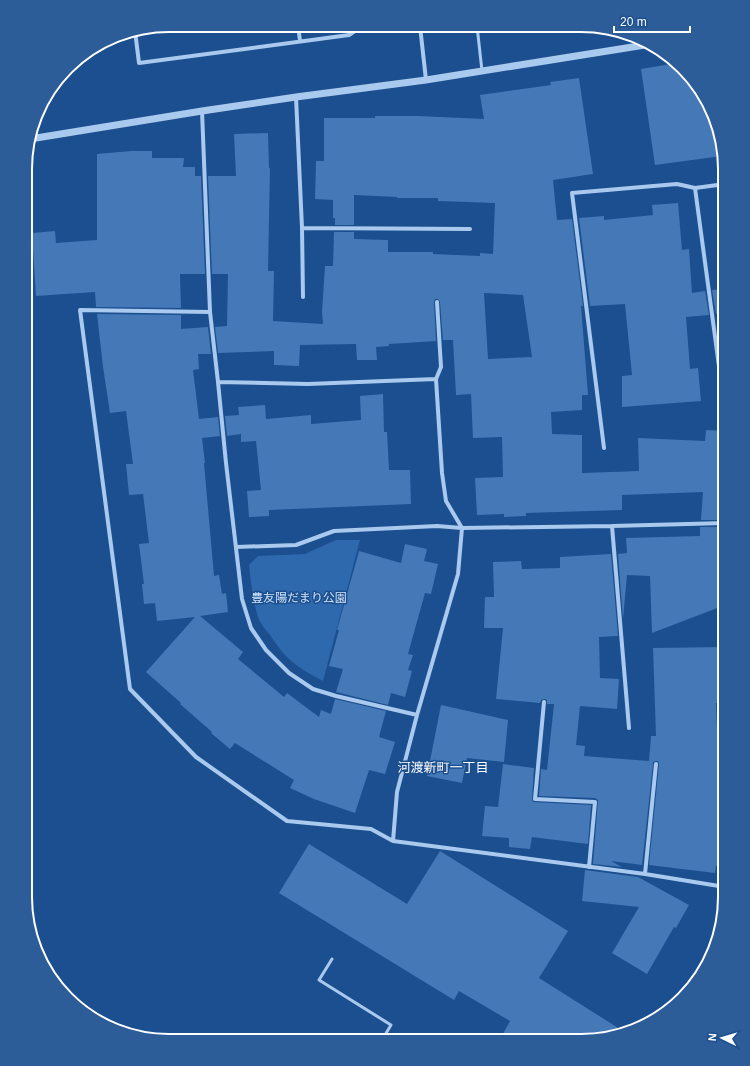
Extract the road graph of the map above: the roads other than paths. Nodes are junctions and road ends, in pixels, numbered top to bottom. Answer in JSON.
{"nodes":[{"id":1,"x":299,"y":32,"type":"edge"},
{"id":2,"x":354,"y":32,"type":"edge"},
{"id":3,"x":421,"y":32,"type":"edge"},
{"id":4,"x":478,"y":32,"type":"edge"},
{"id":5,"x":136,"y":36,"type":"edge"},
{"id":6,"x":300,"y":41,"type":"junction"},
{"id":7,"x":640,"y":46,"type":"edge"},
{"id":8,"x":482,"y":71,"type":"junction"},
{"id":9,"x":426,"y":80,"type":"junction"},
{"id":10,"x":296,"y":97,"type":"junction"},
{"id":11,"x":202,"y":111,"type":"junction"},
{"id":12,"x":36,"y":138,"type":"edge"},
{"id":13,"x":718,"y":185,"type":"edge"},
{"id":14,"x":695,"y":188,"type":"junction"},
{"id":15,"x":302,"y":228,"type":"junction"},
{"id":16,"x":470,"y":229,"type":"dead end"},
{"id":17,"x":303,"y":297,"type":"dead end"},
{"id":18,"x":437,"y":302,"type":"dead end"},
{"id":19,"x":210,"y":312,"type":"junction"},
{"id":20,"x":718,"y":359,"type":"edge"},
{"id":21,"x":436,"y":378,"type":"junction"},
{"id":22,"x":218,"y":382,"type":"junction"},
{"id":23,"x":604,"y":448,"type":"dead end"},
{"id":24,"x":718,"y":523,"type":"edge"},
{"id":25,"x":612,"y":526,"type":"junction"},
{"id":26,"x":462,"y":528,"type":"junction"},
{"id":27,"x":236,"y":547,"type":"junction"},
{"id":28,"x":544,"y":702,"type":"dead end"},
{"id":29,"x":417,"y":715,"type":"junction"},
{"id":30,"x":629,"y":728,"type":"dead end"},
{"id":31,"x":656,"y":764,"type":"dead end"},
{"id":32,"x":393,"y":840,"type":"junction"},
{"id":33,"x":589,"y":867,"type":"junction"},
{"id":34,"x":645,"y":874,"type":"junction"},
{"id":35,"x":718,"y":886,"type":"edge"},
{"id":36,"x":332,"y":959,"type":"dead end"},
{"id":37,"x":386,"y":1034,"type":"edge"}],
"edges":[{"from":1,"to":6,"type":"street"},
{"from":2,"to":6,"type":"street"},
{"from":3,"to":9,"type":"street"},
{"from":4,"to":8,"type":"lane"},
{"from":5,"to":6,"type":"street"},
{"from":7,"to":8,"type":"street"},
{"from":8,"to":9,"type":"street"},
{"from":9,"to":10,"type":"street"},
{"from":10,"to":11,"type":"street"},
{"from":10,"to":15,"type":"street"},
{"from":11,"to":12,"type":"street"},
{"from":11,"to":19,"type":"street"},
{"from":13,"to":14,"type":"street"},
{"from":14,"to":20,"type":"street"},
{"from":14,"to":23,"type":"street"},
{"from":15,"to":16,"type":"street"},
{"from":15,"to":17,"type":"street"},
{"from":18,"to":21,"type":"street"},
{"from":19,"to":22,"type":"street"},
{"from":19,"to":32,"type":"street"},
{"from":21,"to":22,"type":"street"},
{"from":21,"to":26,"type":"street"},
{"from":22,"to":27,"type":"street"},
{"from":24,"to":25,"type":"street"},
{"from":25,"to":26,"type":"street"},
{"from":25,"to":30,"type":"street"},
{"from":26,"to":27,"type":"street"},
{"from":26,"to":29,"type":"street"},
{"from":27,"to":29,"type":"street"},
{"from":28,"to":33,"type":"street"},
{"from":29,"to":32,"type":"street"},
{"from":31,"to":34,"type":"street"},
{"from":32,"to":33,"type":"street"},
{"from":33,"to":34,"type":"street"},
{"from":34,"to":35,"type":"street"},
{"from":36,"to":37,"type":"lane"}]}
